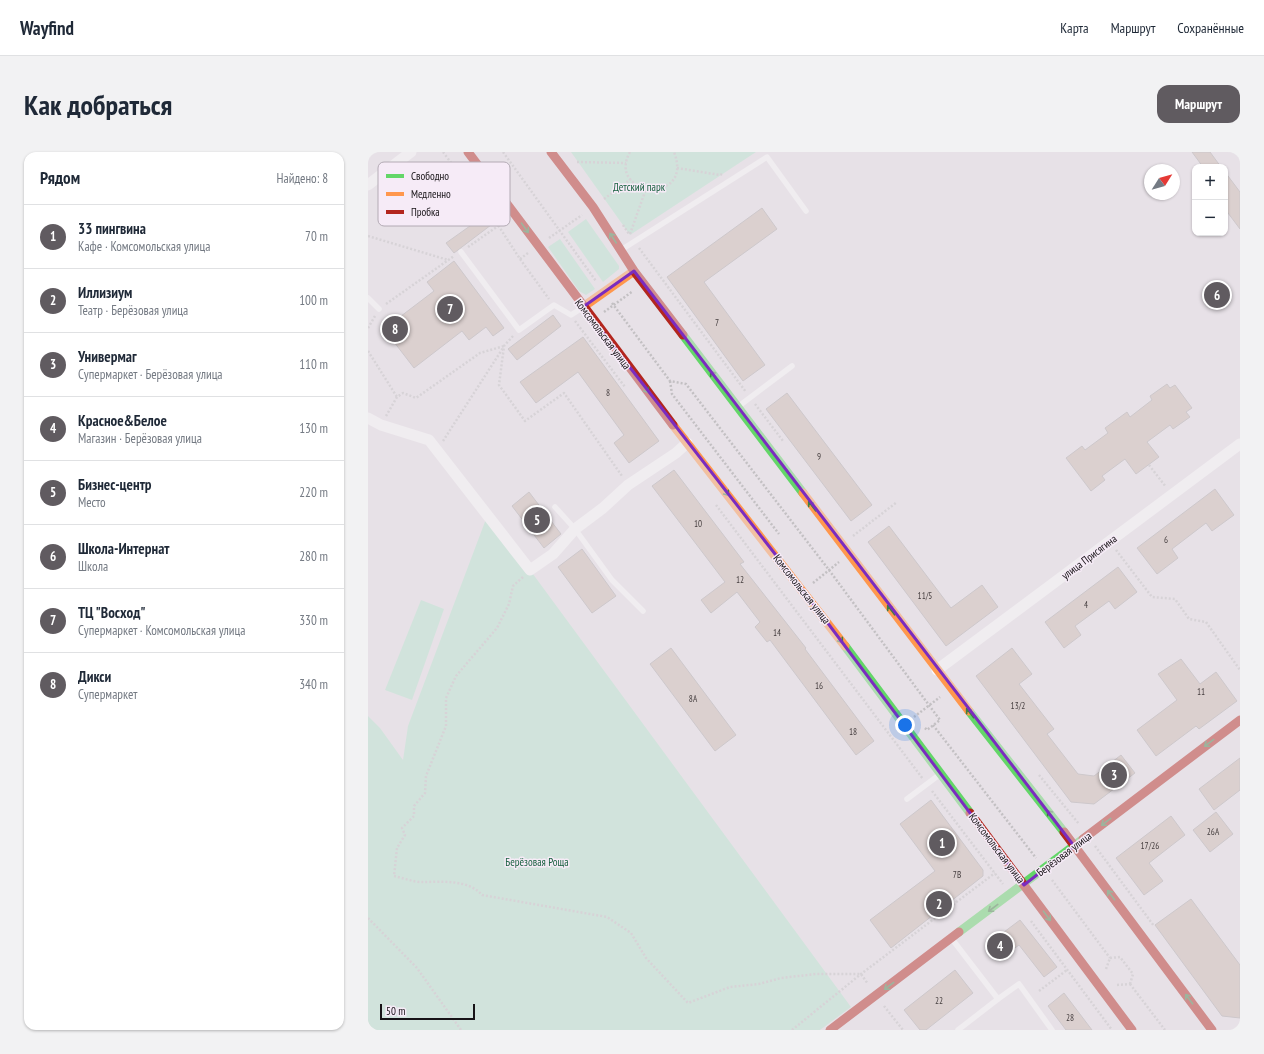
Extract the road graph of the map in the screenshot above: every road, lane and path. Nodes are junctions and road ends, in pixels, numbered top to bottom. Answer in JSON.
{"nodes":[{"id":1,"x":412,"y":152,"type":"edge"},
{"id":2,"x":443,"y":152,"type":"edge"},
{"id":3,"x":468,"y":152,"type":"edge"},
{"id":4,"x":503,"y":152,"type":"edge"},
{"id":5,"x":551,"y":152,"type":"edge"},
{"id":6,"x":630,"y":152,"type":"edge"},
{"id":7,"x":674,"y":152,"type":"edge"},
{"id":8,"x":573,"y":157,"type":"dead end"},
{"id":9,"x":399,"y":162,"type":"edge"},
{"id":10,"x":451,"y":162,"type":"edge"},
{"id":11,"x":475,"y":162,"type":"edge"},
{"id":12,"x":577,"y":162,"type":"junction"},
{"id":13,"x":626,"y":162,"type":"junction"},
{"id":14,"x":582,"y":168,"type":"dead end"},
{"id":15,"x":677,"y":168,"type":"junction"},
{"id":16,"x":726,"y":171,"type":"dead end"},
{"id":17,"x":378,"y":178,"type":"edge"},
{"id":18,"x":631,"y":179,"type":"junction"},
{"id":19,"x":368,"y":185,"type":"edge"},
{"id":20,"x":646,"y":189,"type":"junction"},
{"id":21,"x":600,"y":193,"type":"dead end"},
{"id":22,"x":604,"y":199,"type":"junction"},
{"id":23,"x":608,"y":205,"type":"dead end"},
{"id":24,"x":593,"y":207,"type":"junction"},
{"id":25,"x":510,"y":208,"type":"edge"},
{"id":26,"x":806,"y":211,"type":"dead end"},
{"id":27,"x":621,"y":223,"type":"dead end"},
{"id":28,"x":497,"y":226,"type":"edge"},
{"id":29,"x":499,"y":226,"type":"edge"},
{"id":30,"x":560,"y":230,"type":"junction"},
{"id":31,"x":630,"y":235,"type":"junction"},
{"id":32,"x":368,"y":236,"type":"edge"},
{"id":33,"x":634,"y":242,"type":"junction"},
{"id":34,"x":538,"y":246,"type":"junction"},
{"id":35,"x":621,"y":250,"type":"junction"},
{"id":36,"x":461,"y":252,"type":"junction"},
{"id":37,"x":448,"y":260,"type":"junction"},
{"id":38,"x":634,"y":271,"type":"junction"},
{"id":39,"x":635,"y":290,"type":"dead end"},
{"id":40,"x":604,"y":292,"type":"junction"},
{"id":41,"x":368,"y":298,"type":"edge"},
{"id":42,"x":554,"y":305,"type":"junction"},
{"id":43,"x":613,"y":305,"type":"junction"},
{"id":44,"x":583,"y":307,"type":"junction"},
{"id":45,"x":379,"y":309,"type":"junction"},
{"id":46,"x":598,"y":317,"type":"dead end"},
{"id":47,"x":368,"y":328,"type":"edge"},
{"id":48,"x":519,"y":330,"type":"junction"},
{"id":49,"x":504,"y":346,"type":"junction"},
{"id":50,"x":368,"y":351,"type":"edge"},
{"id":51,"x":792,"y":366,"type":"dead end"},
{"id":52,"x":397,"y":397,"type":"junction"},
{"id":53,"x":750,"y":398,"type":"junction"},
{"id":54,"x":737,"y":407,"type":"junction"},
{"id":55,"x":368,"y":418,"type":"edge"},
{"id":56,"x":381,"y":425,"type":"junction"},
{"id":57,"x":687,"y":443,"type":"junction"},
{"id":58,"x":1240,"y":444,"type":"edge"},
{"id":59,"x":788,"y":448,"type":"dead end"},
{"id":60,"x":436,"y":451,"type":"junction"},
{"id":61,"x":1149,"y":465,"type":"dead end"},
{"id":62,"x":628,"y":485,"type":"junction"},
{"id":63,"x":1172,"y":495,"type":"junction"},
{"id":64,"x":897,"y":502,"type":"dead end"},
{"id":65,"x":555,"y":507,"type":"dead end"},
{"id":66,"x":574,"y":529,"type":"junction"},
{"id":67,"x":849,"y":529,"type":"dead end"},
{"id":68,"x":853,"y":536,"type":"junction"},
{"id":69,"x":1110,"y":541,"type":"junction"},
{"id":70,"x":858,"y":542,"type":"dead end"},
{"id":71,"x":849,"y":554,"type":"junction"},
{"id":72,"x":530,"y":570,"type":"junction"},
{"id":73,"x":829,"y":570,"type":"junction"},
{"id":74,"x":804,"y":590,"type":"junction"},
{"id":75,"x":643,"y":611,"type":"dead end"},
{"id":76,"x":937,"y":670,"type":"junction"},
{"id":77,"x":1240,"y":670,"type":"edge"},
{"id":78,"x":952,"y":689,"type":"junction"},
{"id":79,"x":929,"y":705,"type":"junction"},
{"id":80,"x":1240,"y":720,"type":"edge"},
{"id":81,"x":904,"y":724,"type":"junction"},
{"id":82,"x":933,"y":725,"type":"junction"},
{"id":83,"x":927,"y":730,"type":"dead end"},
{"id":84,"x":1036,"y":771,"type":"dead end"},
{"id":85,"x":940,"y":773,"type":"junction"},
{"id":86,"x":907,"y":799,"type":"dead end"},
{"id":87,"x":1065,"y":833,"type":"junction"},
{"id":88,"x":1088,"y":836,"type":"junction"},
{"id":89,"x":1074,"y":846,"type":"junction"},
{"id":90,"x":1041,"y":851,"type":"dead end"},
{"id":91,"x":1034,"y":856,"type":"junction"},
{"id":92,"x":1029,"y":860,"type":"dead end"},
{"id":93,"x":1044,"y":870,"type":"junction"},
{"id":94,"x":1014,"y":871,"type":"junction"},
{"id":95,"x":1024,"y":885,"type":"junction"},
{"id":96,"x":368,"y":918,"type":"edge"},
{"id":97,"x":1154,"y":927,"type":"dead end"},
{"id":98,"x":952,"y":939,"type":"junction"},
{"id":99,"x":1110,"y":958,"type":"junction"},
{"id":100,"x":1067,"y":970,"type":"dead end"},
{"id":101,"x":862,"y":974,"type":"junction"},
{"id":102,"x":1109,"y":974,"type":"dead end"},
{"id":103,"x":1113,"y":980,"type":"dead end"},
{"id":104,"x":1130,"y":984,"type":"junction"},
{"id":105,"x":1039,"y":991,"type":"dead end"},
{"id":106,"x":998,"y":1000,"type":"junction"},
{"id":107,"x":461,"y":1030,"type":"edge"},
{"id":108,"x":792,"y":1030,"type":"edge"},
{"id":109,"x":830,"y":1030,"type":"edge"},
{"id":110,"x":958,"y":1030,"type":"edge"},
{"id":111,"x":1052,"y":1030,"type":"edge"},
{"id":112,"x":1132,"y":1030,"type":"edge"},
{"id":113,"x":1165,"y":1030,"type":"edge"},
{"id":114,"x":1212,"y":1030,"type":"edge"}],
"edges":[{"from":1,"to":9,"type":"street"},
{"from":2,"to":10,"type":"path"},
{"from":3,"to":11,"type":"main road","name":"Комсомольская улица","one_way":true},
{"from":4,"to":30,"type":"path"},
{"from":5,"to":24,"type":"main road"},
{"from":6,"to":13,"type":"path"},
{"from":7,"to":15,"type":"path"},
{"from":8,"to":12,"type":"path"},
{"from":12,"to":13,"type":"path"},
{"from":12,"to":14,"type":"path"},
{"from":13,"to":18,"type":"path"},
{"from":15,"to":16,"type":"path"},
{"from":15,"to":20,"type":"path"},
{"from":17,"to":19,"type":"street"},
{"from":18,"to":20,"type":"path"},
{"from":18,"to":22,"type":"path"},
{"from":20,"to":31,"type":"path"},
{"from":21,"to":22,"type":"path"},
{"from":22,"to":23,"type":"path"},
{"from":22,"to":24,"type":"path"},
{"from":24,"to":30,"type":"path"},
{"from":35,"to":24,"type":"main road","one_way":true},
{"from":25,"to":34,"type":"main road","name":"Комсомольская улица","one_way":true},
{"from":26,"to":33,"type":"lane"},
{"from":27,"to":31,"type":"path"},
{"from":28,"to":36,"type":"path"},
{"from":29,"to":42,"type":"path"},
{"from":30,"to":34,"type":"path"},
{"from":30,"to":40,"type":"path"},
{"from":31,"to":33,"type":"path"},
{"from":32,"to":37,"type":"path"},
{"from":33,"to":35,"type":"lane"},
{"from":33,"to":53,"type":"path"},
{"from":34,"to":44,"type":"main road","name":"Комсомольская улица"},
{"from":35,"to":38,"type":"main road"},
{"from":36,"to":37,"type":"path"},
{"from":36,"to":48,"type":"lane"},
{"from":37,"to":45,"type":"path"},
{"from":38,"to":40,"type":"main road"},
{"from":54,"to":38,"type":"main road","one_way":true},
{"from":39,"to":43,"type":"path"},
{"from":40,"to":43,"type":"path"},
{"from":40,"to":44,"type":"main road"},
{"from":41,"to":45,"type":"lane"},
{"from":42,"to":44,"type":"lane"},
{"from":42,"to":48,"type":"lane"},
{"from":43,"to":46,"type":"path"},
{"from":43,"to":73,"type":"path"},
{"from":44,"to":57,"type":"main road","name":"Комсомольская улица","one_way":true},
{"from":45,"to":47,"type":"path"},
{"from":48,"to":49,"type":"path"},
{"from":49,"to":52,"type":"path"},
{"from":49,"to":60,"type":"path"},
{"from":49,"to":62,"type":"path"},
{"from":50,"to":52,"type":"path"},
{"from":51,"to":53,"type":"lane"},
{"from":52,"to":56,"type":"path"},
{"from":53,"to":54,"type":"lane"},
{"from":53,"to":59,"type":"path"},
{"from":71,"to":54,"type":"main road","one_way":true},
{"from":55,"to":56,"type":"street"},
{"from":56,"to":60,"type":"street"},
{"from":57,"to":62,"type":"street"},
{"from":57,"to":74,"type":"main road","name":"Комсомольская улица","one_way":true},
{"from":58,"to":63,"type":"street","name":"улица Присягина"},
{"from":60,"to":72,"type":"street"},
{"from":61,"to":63,"type":"path"},
{"from":62,"to":66,"type":"street"},
{"from":63,"to":69,"type":"street","name":"улица Присягина"},
{"from":64,"to":68,"type":"path"},
{"from":65,"to":66,"type":"lane"},
{"from":66,"to":72,"type":"street"},
{"from":66,"to":75,"type":"lane"},
{"from":67,"to":68,"type":"path"},
{"from":68,"to":70,"type":"path"},
{"from":69,"to":76,"type":"street","name":"улица Присягина"},
{"from":69,"to":77,"type":"path"},
{"from":71,"to":73,"type":"path"},
{"from":76,"to":71,"type":"main road","one_way":true},
{"from":72,"to":101,"type":"path"},
{"from":73,"to":74,"type":"path"},
{"from":73,"to":79,"type":"path"},
{"from":74,"to":81,"type":"main road","name":"Комсомольская улица","one_way":true},
{"from":76,"to":78,"type":"main road"},
{"from":78,"to":79,"type":"path"},
{"from":87,"to":78,"type":"main road","one_way":true},
{"from":79,"to":81,"type":"path"},
{"from":79,"to":82,"type":"path"},
{"from":80,"to":88,"type":"main road","name":"Берёзовая улица","one_way":true},
{"from":81,"to":85,"type":"main road","name":"Комсомольская улица"},
{"from":82,"to":83,"type":"path"},
{"from":82,"to":91,"type":"path"},
{"from":84,"to":87,"type":"path"},
{"from":85,"to":86,"type":"lane"},
{"from":85,"to":94,"type":"main road","name":"Комсомольская улица"},
{"from":87,"to":89,"type":"main road"},
{"from":88,"to":89,"type":"main road","name":"Берёзовая улица"},
{"from":88,"to":97,"type":"path"},
{"from":89,"to":93,"type":"main road","name":"Берёзовая улица"},
{"from":114,"to":89,"type":"main road","one_way":true},
{"from":90,"to":91,"type":"path"},
{"from":91,"to":92,"type":"path"},
{"from":91,"to":93,"type":"path"},
{"from":93,"to":95,"type":"main road","name":"Берёзовая улица"},
{"from":93,"to":99,"type":"path"},
{"from":94,"to":95,"type":"main road","name":"Комсомольская улица"},
{"from":94,"to":101,"type":"path"},
{"from":95,"to":98,"type":"main road","name":"Берёзовая улица","one_way":true},
{"from":95,"to":112,"type":"main road","name":"Комсомольская улица","one_way":true},
{"from":96,"to":107,"type":"path"},
{"from":98,"to":106,"type":"lane"},
{"from":98,"to":109,"type":"main road","name":"Берёзовая улица","one_way":true},
{"from":99,"to":102,"type":"path"},
{"from":99,"to":104,"type":"path"},
{"from":100,"to":105,"type":"path"},
{"from":101,"to":108,"type":"path"},
{"from":103,"to":104,"type":"path"},
{"from":104,"to":113,"type":"path"},
{"from":106,"to":110,"type":"lane"},
{"from":106,"to":111,"type":"lane"}]}
